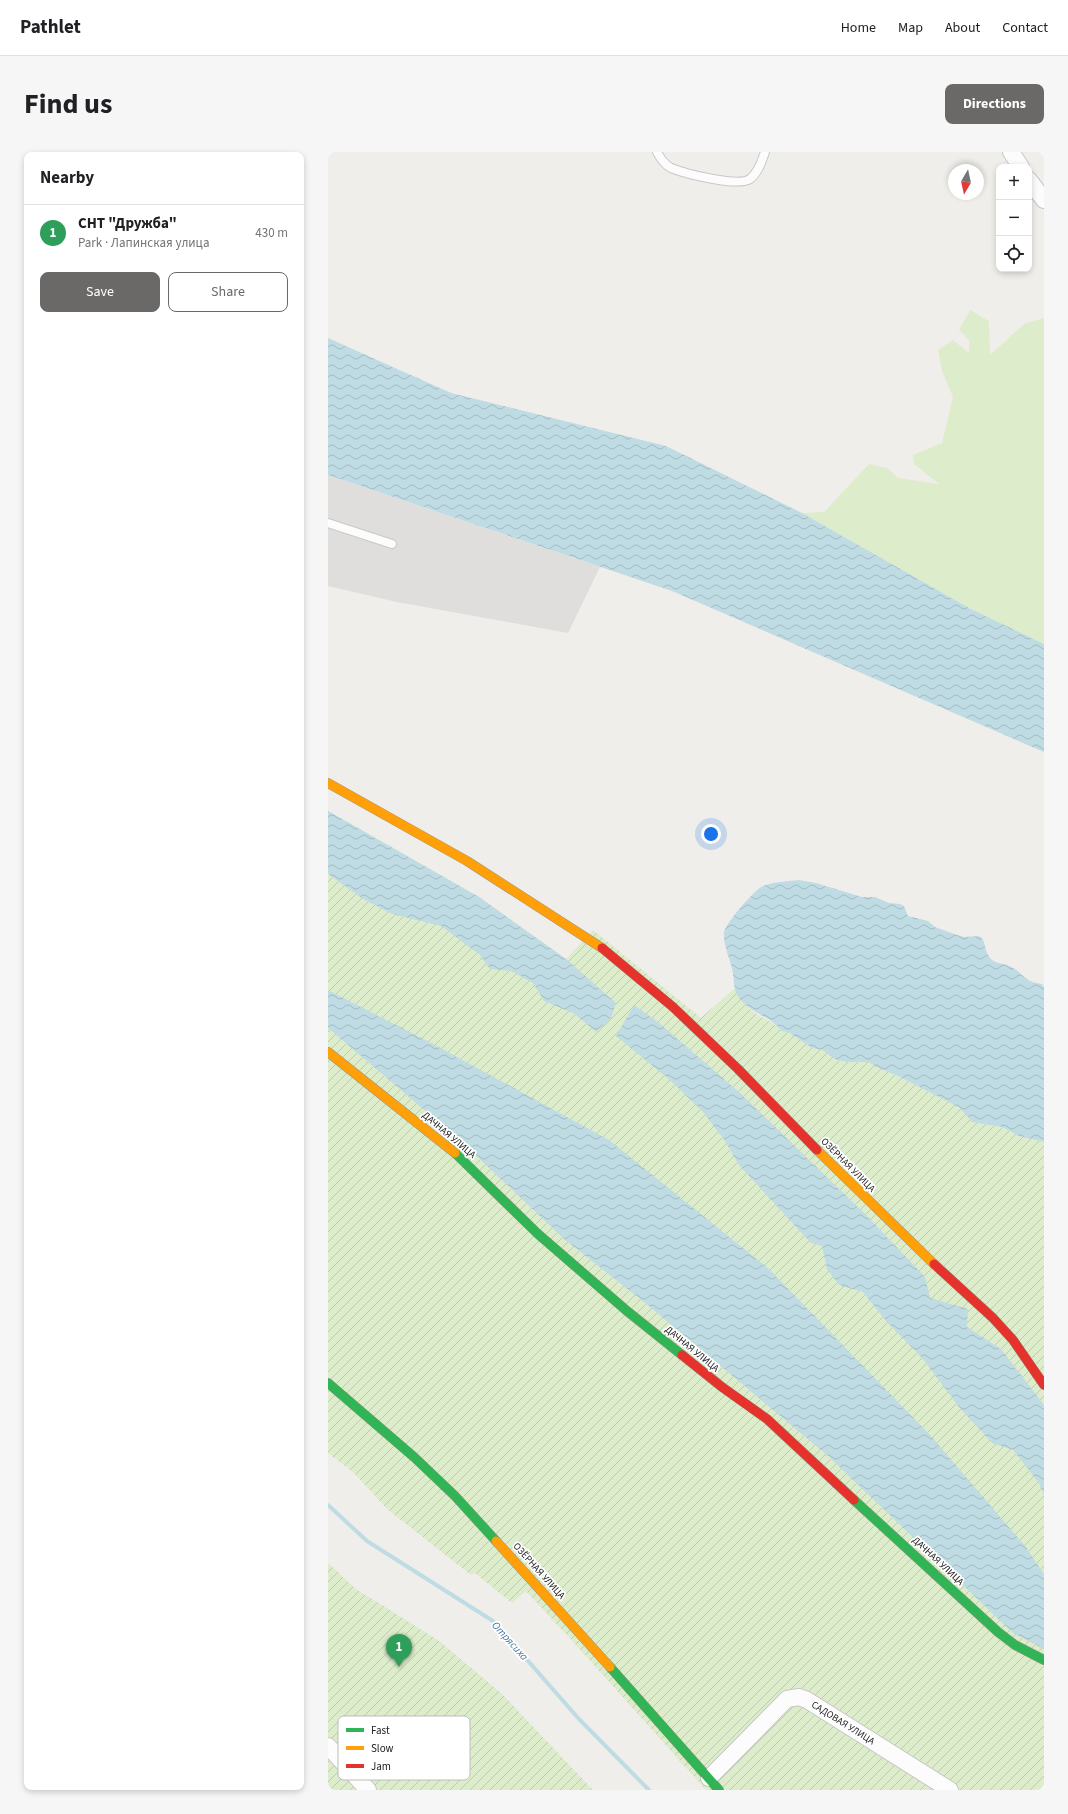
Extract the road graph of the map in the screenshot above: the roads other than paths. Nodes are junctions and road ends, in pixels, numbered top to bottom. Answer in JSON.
{"nodes":[{"id":1,"x":657,"y":152,"type":"edge"},
{"id":2,"x":765,"y":152,"type":"edge"},
{"id":3,"x":1011,"y":152,"type":"edge"},
{"id":4,"x":1018,"y":164,"type":"edge"},
{"id":5,"x":1032,"y":184,"type":"edge"},
{"id":6,"x":1044,"y":200,"type":"edge"},
{"id":7,"x":328,"y":522,"type":"edge"},
{"id":8,"x":392,"y":544,"type":"dead end"},
{"id":9,"x":328,"y":783,"type":"edge"},
{"id":10,"x":328,"y":1052,"type":"edge"},
{"id":11,"x":328,"y":1383,"type":"edge"},
{"id":12,"x":1044,"y":1385,"type":"edge"},
{"id":13,"x":1044,"y":1660,"type":"edge"},
{"id":14,"x":328,"y":1746,"type":"edge"},
{"id":15,"x":338,"y":1757,"type":"edge"},
{"id":16,"x":359,"y":1780,"type":"edge"},
{"id":17,"x":714,"y":1784,"type":"edge"},
{"id":18,"x":368,"y":1790,"type":"edge"},
{"id":19,"x":950,"y":1790,"type":"edge"}],
"edges":[{"from":1,"to":2,"type":"lane"},
{"from":3,"to":4,"type":"street"},
{"from":5,"to":6,"type":"street"},
{"from":7,"to":8,"type":"lane"},
{"from":9,"to":12,"type":"street","name":"ОЗЁРНАЯ УЛИЦА"},
{"from":10,"to":13,"type":"street","name":"ДАЧНАЯ УЛИЦА"},
{"from":11,"to":17,"type":"street","name":"ОЗЁРНАЯ УЛИЦА"},
{"from":14,"to":15,"type":"street"},
{"from":16,"to":18,"type":"street"},
{"from":17,"to":19,"type":"street","name":"САДОВАЯ УЛИЦА"}]}
